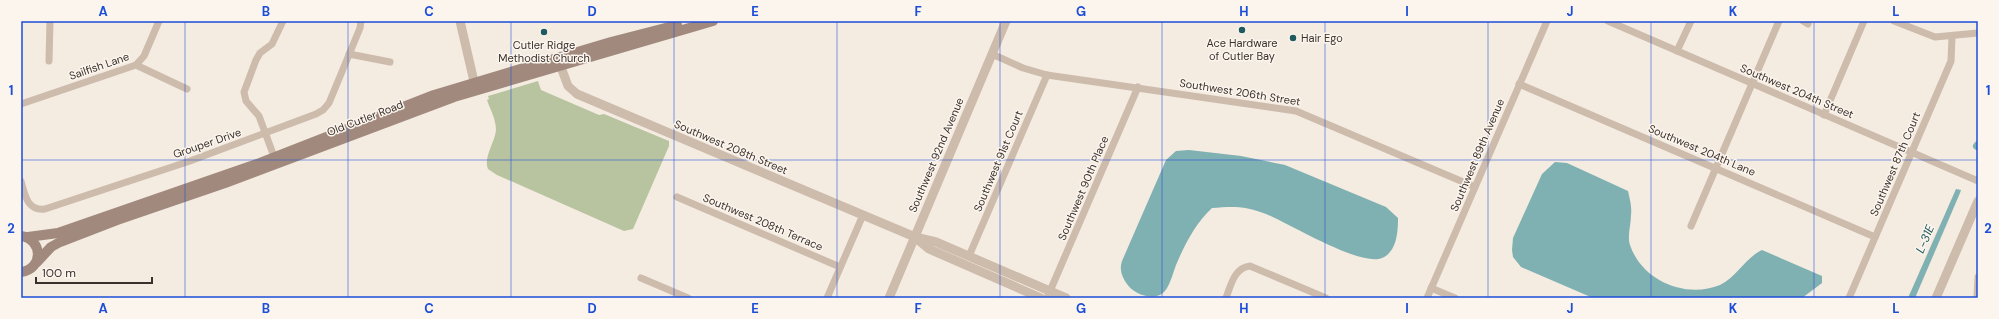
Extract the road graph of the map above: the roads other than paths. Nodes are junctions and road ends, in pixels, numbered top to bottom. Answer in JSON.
{"nodes":[{"id":1,"x":50,"y":21,"type":"edge"},
{"id":2,"x":158,"y":21,"type":"edge"},
{"id":3,"x":283,"y":21,"type":"edge"},
{"id":4,"x":361,"y":21,"type":"edge"},
{"id":5,"x":460,"y":21,"type":"edge"},
{"id":6,"x":693,"y":21,"type":"edge"},
{"id":7,"x":714,"y":21,"type":"edge"},
{"id":8,"x":1006,"y":21,"type":"edge"},
{"id":9,"x":1547,"y":21,"type":"edge"},
{"id":10,"x":1608,"y":21,"type":"edge"},
{"id":11,"x":1691,"y":21,"type":"edge"},
{"id":12,"x":1779,"y":21,"type":"edge"},
{"id":13,"x":1864,"y":21,"type":"edge"},
{"id":14,"x":1894,"y":21,"type":"edge"},
{"id":15,"x":1978,"y":33,"type":"edge"},
{"id":16,"x":1952,"y":36,"type":"junction"},
{"id":17,"x":1677,"y":51,"type":"junction"},
{"id":18,"x":349,"y":54,"type":"junction"},
{"id":19,"x":992,"y":54,"type":"junction"},
{"id":20,"x":49,"y":61,"type":"dead end"},
{"id":21,"x":390,"y":62,"type":"dead end"},
{"id":22,"x":559,"y":62,"type":"junction"},
{"id":23,"x":136,"y":65,"type":"junction"},
{"id":24,"x":1047,"y":75,"type":"junction"},
{"id":25,"x":1752,"y":83,"type":"junction"},
{"id":26,"x":1519,"y":84,"type":"junction"},
{"id":27,"x":475,"y":86,"type":"junction"},
{"id":28,"x":1138,"y":87,"type":"junction"},
{"id":29,"x":187,"y":89,"type":"dead end"},
{"id":30,"x":21,"y":104,"type":"edge"},
{"id":31,"x":1824,"y":115,"type":"junction"},
{"id":32,"x":265,"y":134,"type":"junction"},
{"id":33,"x":1912,"y":152,"type":"junction"},
{"id":34,"x":275,"y":161,"type":"junction"},
{"id":35,"x":1716,"y":168,"type":"junction"},
{"id":36,"x":1978,"y":180,"type":"edge"},
{"id":37,"x":21,"y":181,"type":"edge"},
{"id":38,"x":1475,"y":187,"type":"junction"},
{"id":39,"x":678,"y":197,"type":"dead end"},
{"id":40,"x":1978,"y":201,"type":"edge"},
{"id":41,"x":863,"y":215,"type":"junction"},
{"id":42,"x":1691,"y":226,"type":"dead end"},
{"id":43,"x":24,"y":235,"type":"edge"},
{"id":44,"x":915,"y":237,"type":"junction"},
{"id":45,"x":1875,"y":237,"type":"junction"},
{"id":46,"x":969,"y":256,"type":"junction"},
{"id":47,"x":37,"y":262,"type":"junction"},
{"id":48,"x":840,"y":267,"type":"junction"},
{"id":49,"x":21,"y":272,"type":"edge"},
{"id":50,"x":1978,"y":277,"type":"edge"},
{"id":51,"x":641,"y":278,"type":"dead end"},
{"id":52,"x":1431,"y":288,"type":"junction"},
{"id":53,"x":1048,"y":295,"type":"edge"},
{"id":54,"x":679,"y":296,"type":"edge"},
{"id":55,"x":688,"y":298,"type":"edge"},
{"id":56,"x":827,"y":298,"type":"edge"},
{"id":57,"x":889,"y":298,"type":"edge"},
{"id":58,"x":1041,"y":298,"type":"edge"},
{"id":59,"x":1066,"y":298,"type":"edge"},
{"id":60,"x":1226,"y":298,"type":"edge"},
{"id":61,"x":1326,"y":298,"type":"edge"},
{"id":62,"x":1427,"y":298,"type":"edge"},
{"id":63,"x":1455,"y":298,"type":"edge"},
{"id":64,"x":1849,"y":298,"type":"edge"},
{"id":65,"x":1936,"y":298,"type":"edge"},
{"id":66,"x":1977,"y":298,"type":"edge"}],
"edges":[{"from":1,"to":20,"type":"street"},
{"from":2,"to":23,"type":"street","name":"Sailfish Lane"},
{"from":3,"to":32,"type":"street"},
{"from":4,"to":18,"type":"street","name":"Grouper Drive"},
{"from":5,"to":27,"type":"street"},
{"from":6,"to":22,"type":"main road","name":"Old Cutler Road"},
{"from":7,"to":22,"type":"main road","name":"Old Cutler Road"},
{"from":8,"to":19,"type":"street","name":"Southwest 92nd Avenue"},
{"from":9,"to":26,"type":"street","name":"Southwest 89th Avenue"},
{"from":10,"to":17,"type":"street","name":"Southwest 204th Street"},
{"from":11,"to":17,"type":"street"},
{"from":12,"to":25,"type":"street"},
{"from":13,"to":31,"type":"street"},
{"from":14,"to":16,"type":"street"},
{"from":15,"to":16,"type":"street"},
{"from":16,"to":33,"type":"street","name":"Southwest 87th Court"},
{"from":17,"to":25,"type":"street","name":"Southwest 204th Street"},
{"from":18,"to":21,"type":"street"},
{"from":18,"to":32,"type":"street","name":"Grouper Drive"},
{"from":19,"to":24,"type":"street","name":"Southwest 206th Street"},
{"from":19,"to":44,"type":"street","name":"Southwest 92nd Avenue"},
{"from":22,"to":27,"type":"main road","name":"Old Cutler Road"},
{"from":22,"to":41,"type":"street","name":"Southwest 208th Street"},
{"from":23,"to":29,"type":"street"},
{"from":23,"to":30,"type":"street","name":"Sailfish Lane"},
{"from":24,"to":28,"type":"street","name":"Southwest 206th Street"},
{"from":24,"to":46,"type":"street","name":"Southwest 91st Court"},
{"from":25,"to":31,"type":"street","name":"Southwest 204th Street"},
{"from":25,"to":35,"type":"street"},
{"from":26,"to":35,"type":"street","name":"Southwest 204th Lane"},
{"from":26,"to":38,"type":"street","name":"Southwest 89th Avenue"},
{"from":27,"to":34,"type":"main road","name":"Old Cutler Road"},
{"from":28,"to":38,"type":"street","name":"Southwest 206th Street"},
{"from":28,"to":53,"type":"street","name":"Southwest 90th Place"},
{"from":31,"to":33,"type":"street","name":"Southwest 204th Street"},
{"from":32,"to":34,"type":"street"},
{"from":32,"to":37,"type":"street","name":"Grouper Drive"},
{"from":33,"to":36,"type":"street","name":"Southwest 204th Street"},
{"from":33,"to":45,"type":"street","name":"Southwest 87th Court"},
{"from":34,"to":43,"type":"main road","name":"Old Cutler Road"},
{"from":34,"to":47,"type":"main road","name":"Old Cutler Road"},
{"from":35,"to":42,"type":"street"},
{"from":35,"to":45,"type":"street","name":"Southwest 204th Lane"},
{"from":38,"to":52,"type":"street","name":"Southwest 89th Avenue"},
{"from":39,"to":48,"type":"street","name":"Southwest 208th Terrace"},
{"from":40,"to":65,"type":"street"},
{"from":41,"to":44,"type":"street","name":"Southwest 208th Street"},
{"from":41,"to":48,"type":"street"},
{"from":43,"to":47,"type":"main road"},
{"from":44,"to":46,"type":"street","name":"Southwest 208th Street"},
{"from":44,"to":57,"type":"street","name":"Southwest 92nd Avenue"},
{"from":44,"to":58,"type":"street","name":"Southwest 208th Street"},
{"from":45,"to":64,"type":"street","name":"Southwest 87th Court"},
{"from":46,"to":53,"type":"street","name":"Southwest 208th Street"},
{"from":47,"to":49,"type":"main road","name":"Old Cutler Road"},
{"from":48,"to":56,"type":"street"},
{"from":50,"to":66,"type":"street"},
{"from":51,"to":54,"type":"street"},
{"from":52,"to":62,"type":"street","name":"Southwest 89th Avenue"},
{"from":52,"to":63,"type":"street"},
{"from":53,"to":59,"type":"street","name":"Southwest 208th Street"},
{"from":54,"to":55,"type":"street"},
{"from":60,"to":61,"type":"street"}]}
